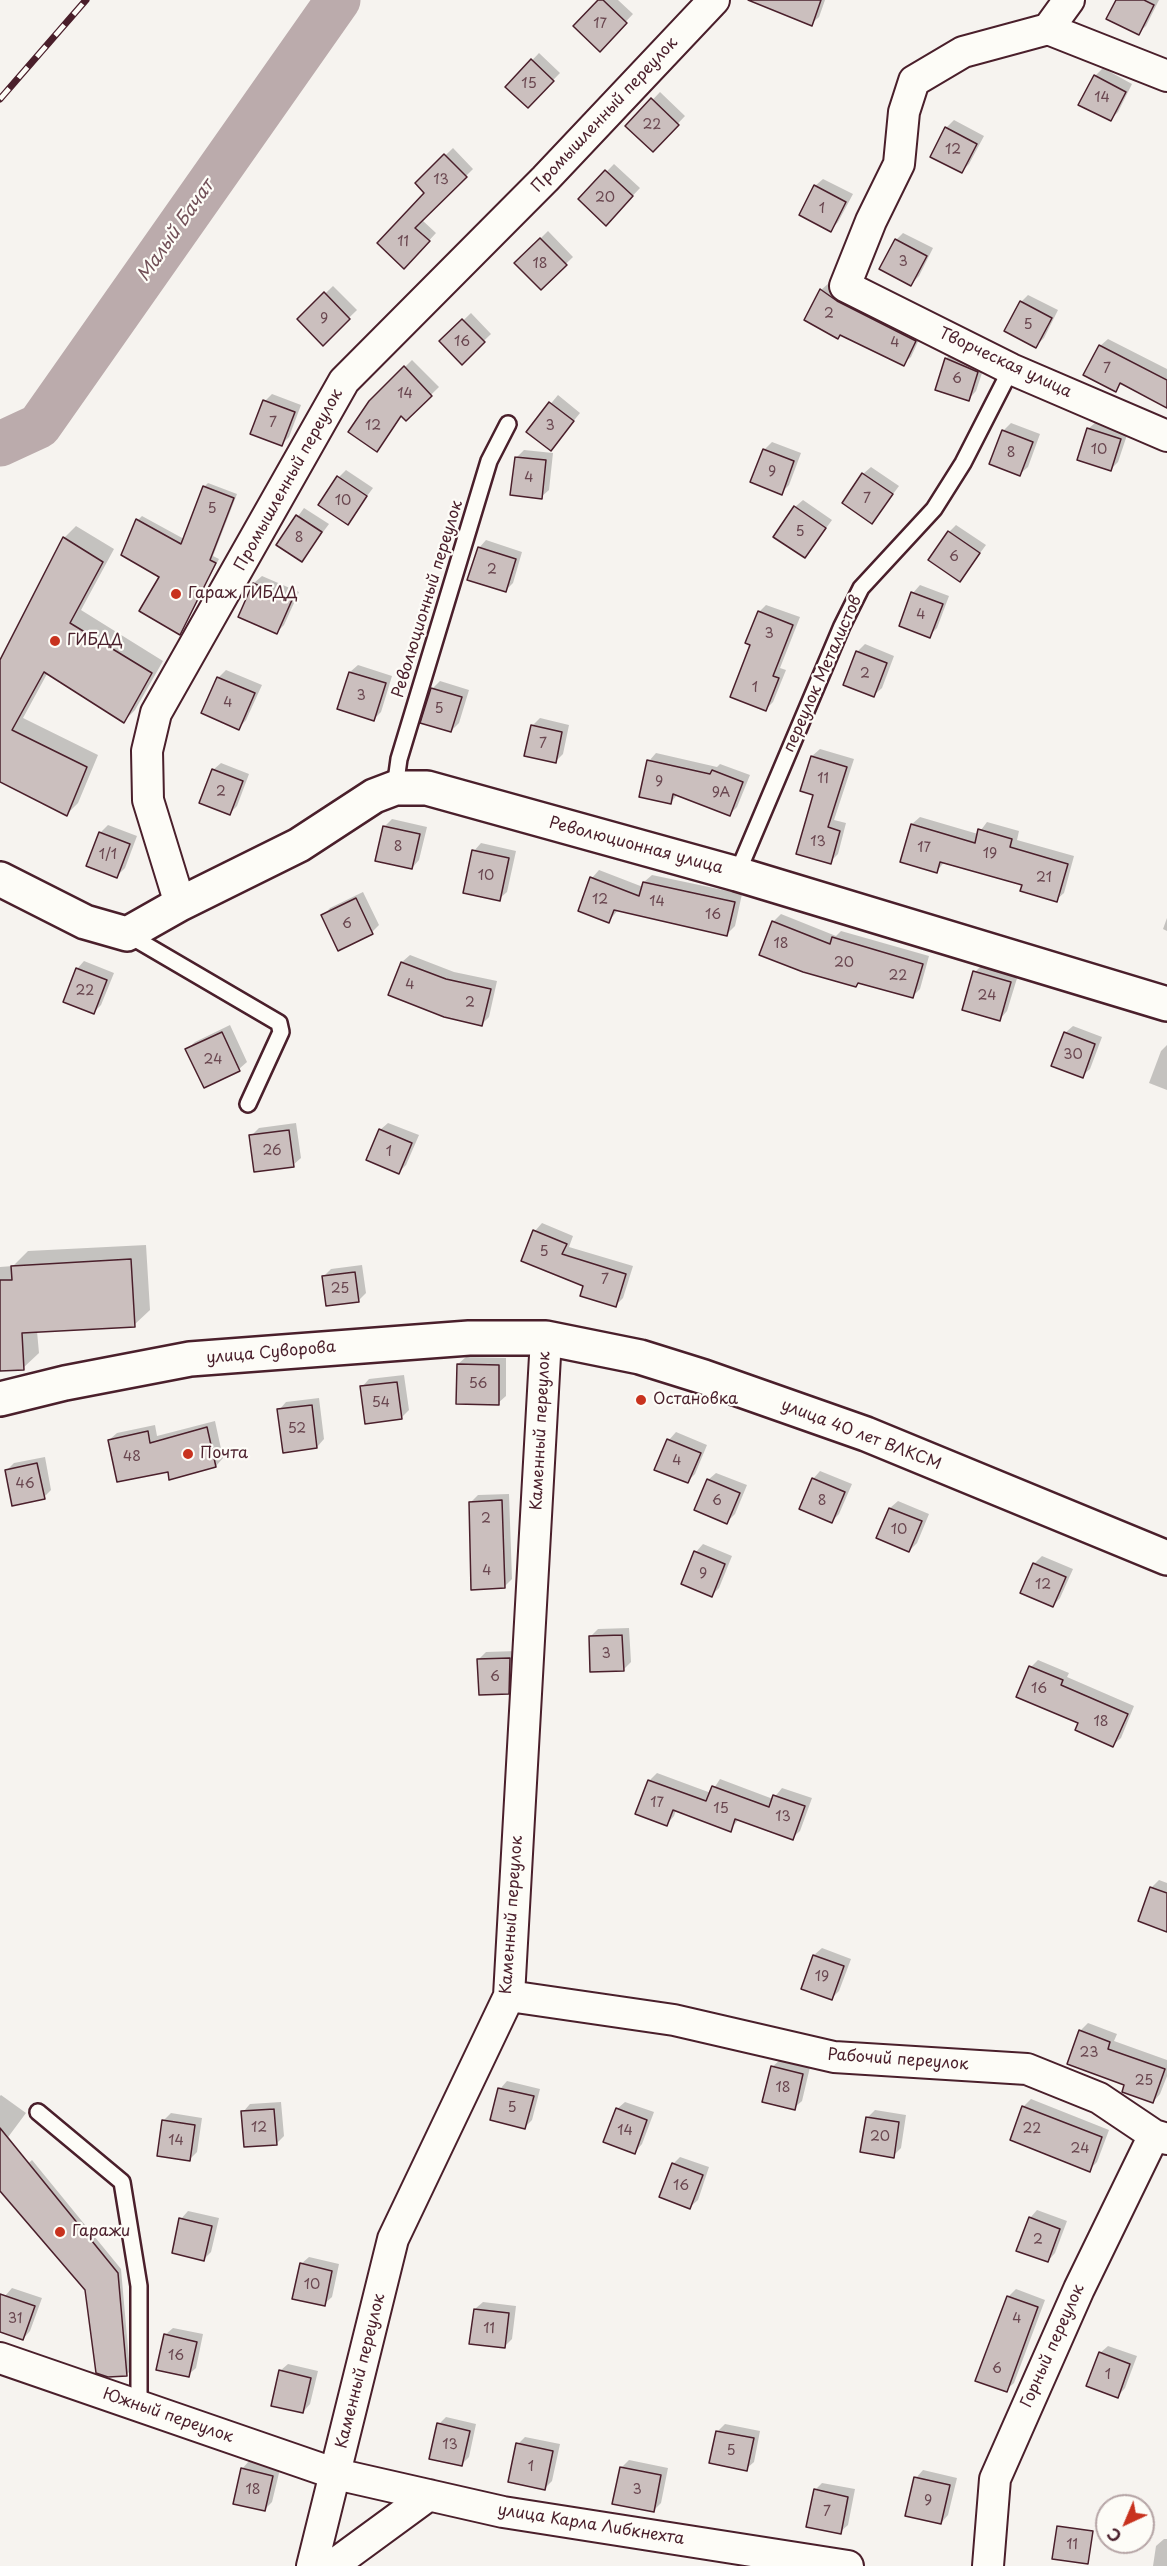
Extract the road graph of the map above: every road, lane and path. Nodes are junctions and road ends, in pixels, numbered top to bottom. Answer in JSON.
{"nodes":[{"id":1,"x":714,"y":0,"type":"edge"},
{"id":2,"x":1069,"y":0,"type":"edge"},
{"id":3,"x":1048,"y":28,"type":"junction"},
{"id":4,"x":1167,"y":76,"type":"edge"},
{"id":5,"x":1011,"y":369,"type":"junction"},
{"id":6,"x":508,"y":424,"type":"dead end"},
{"id":7,"x":1167,"y":436,"type":"edge"},
{"id":8,"x":395,"y":788,"type":"junction"},
{"id":9,"x":737,"y":874,"type":"junction"},
{"id":10,"x":0,"y":879,"type":"edge"},
{"id":11,"x":180,"y":904,"type":"junction"},
{"id":12,"x":127,"y":934,"type":"junction"},
{"id":13,"x":1167,"y":1004,"type":"edge"},
{"id":14,"x":248,"y":1104,"type":"dead end"},
{"id":15,"x":546,"y":1338,"type":"junction"},
{"id":16,"x":0,"y":1399,"type":"edge"},
{"id":17,"x":1167,"y":1558,"type":"edge"},
{"id":18,"x":509,"y":1996,"type":"junction"},
{"id":19,"x":38,"y":2112,"type":"dead end"},
{"id":20,"x":1160,"y":2137,"type":"edge"},
{"id":21,"x":0,"y":2358,"type":"edge"},
{"id":22,"x":139,"y":2406,"type":"junction"},
{"id":23,"x":336,"y":2474,"type":"junction"},
{"id":24,"x":429,"y":2495,"type":"junction"},
{"id":25,"x":312,"y":2566,"type":"edge"},
{"id":26,"x":332,"y":2566,"type":"edge"},
{"id":27,"x":848,"y":2566,"type":"edge"},
{"id":28,"x":987,"y":2566,"type":"edge"}],
"edges":[{"from":1,"to":11,"type":"street","name":"Промышленный переулок"},
{"from":2,"to":3,"type":"street"},
{"from":3,"to":4,"type":"street"},
{"from":3,"to":5,"type":"street","name":"Творческая улица"},
{"from":5,"to":7,"type":"street","name":"Творческая улица"},
{"from":5,"to":9,"type":"lane","name":"переулок Металистов"},
{"from":6,"to":8,"type":"lane","name":"Революционный переулок"},
{"from":8,"to":9,"type":"street","name":"Революционная улица"},
{"from":8,"to":11,"type":"street","name":"Революционная улица"},
{"from":9,"to":13,"type":"street","name":"Революционная улица"},
{"from":10,"to":12,"type":"street"},
{"from":11,"to":12,"type":"street","name":"Революционная улица"},
{"from":12,"to":14,"type":"lane"},
{"from":15,"to":16,"type":"street","name":"улица Суворова"},
{"from":15,"to":17,"type":"street","name":"улица 40 лет ВЛКСМ"},
{"from":15,"to":18,"type":"street","name":"Каменный переулок"},
{"from":18,"to":20,"type":"street","name":"Рабочий переулок"},
{"from":18,"to":23,"type":"street","name":"Каменный переулок"},
{"from":19,"to":22,"type":"lane"},
{"from":20,"to":28,"type":"street","name":"Горный переулок"},
{"from":21,"to":22,"type":"street","name":"Южный переулок"},
{"from":22,"to":23,"type":"street","name":"Южный переулок"},
{"from":23,"to":24,"type":"street","name":"улица Карла Либкнехта"},
{"from":23,"to":25,"type":"street","name":"Каменный переулок"},
{"from":24,"to":26,"type":"street"},
{"from":24,"to":27,"type":"street","name":"улица Карла Либкнехта"}]}
